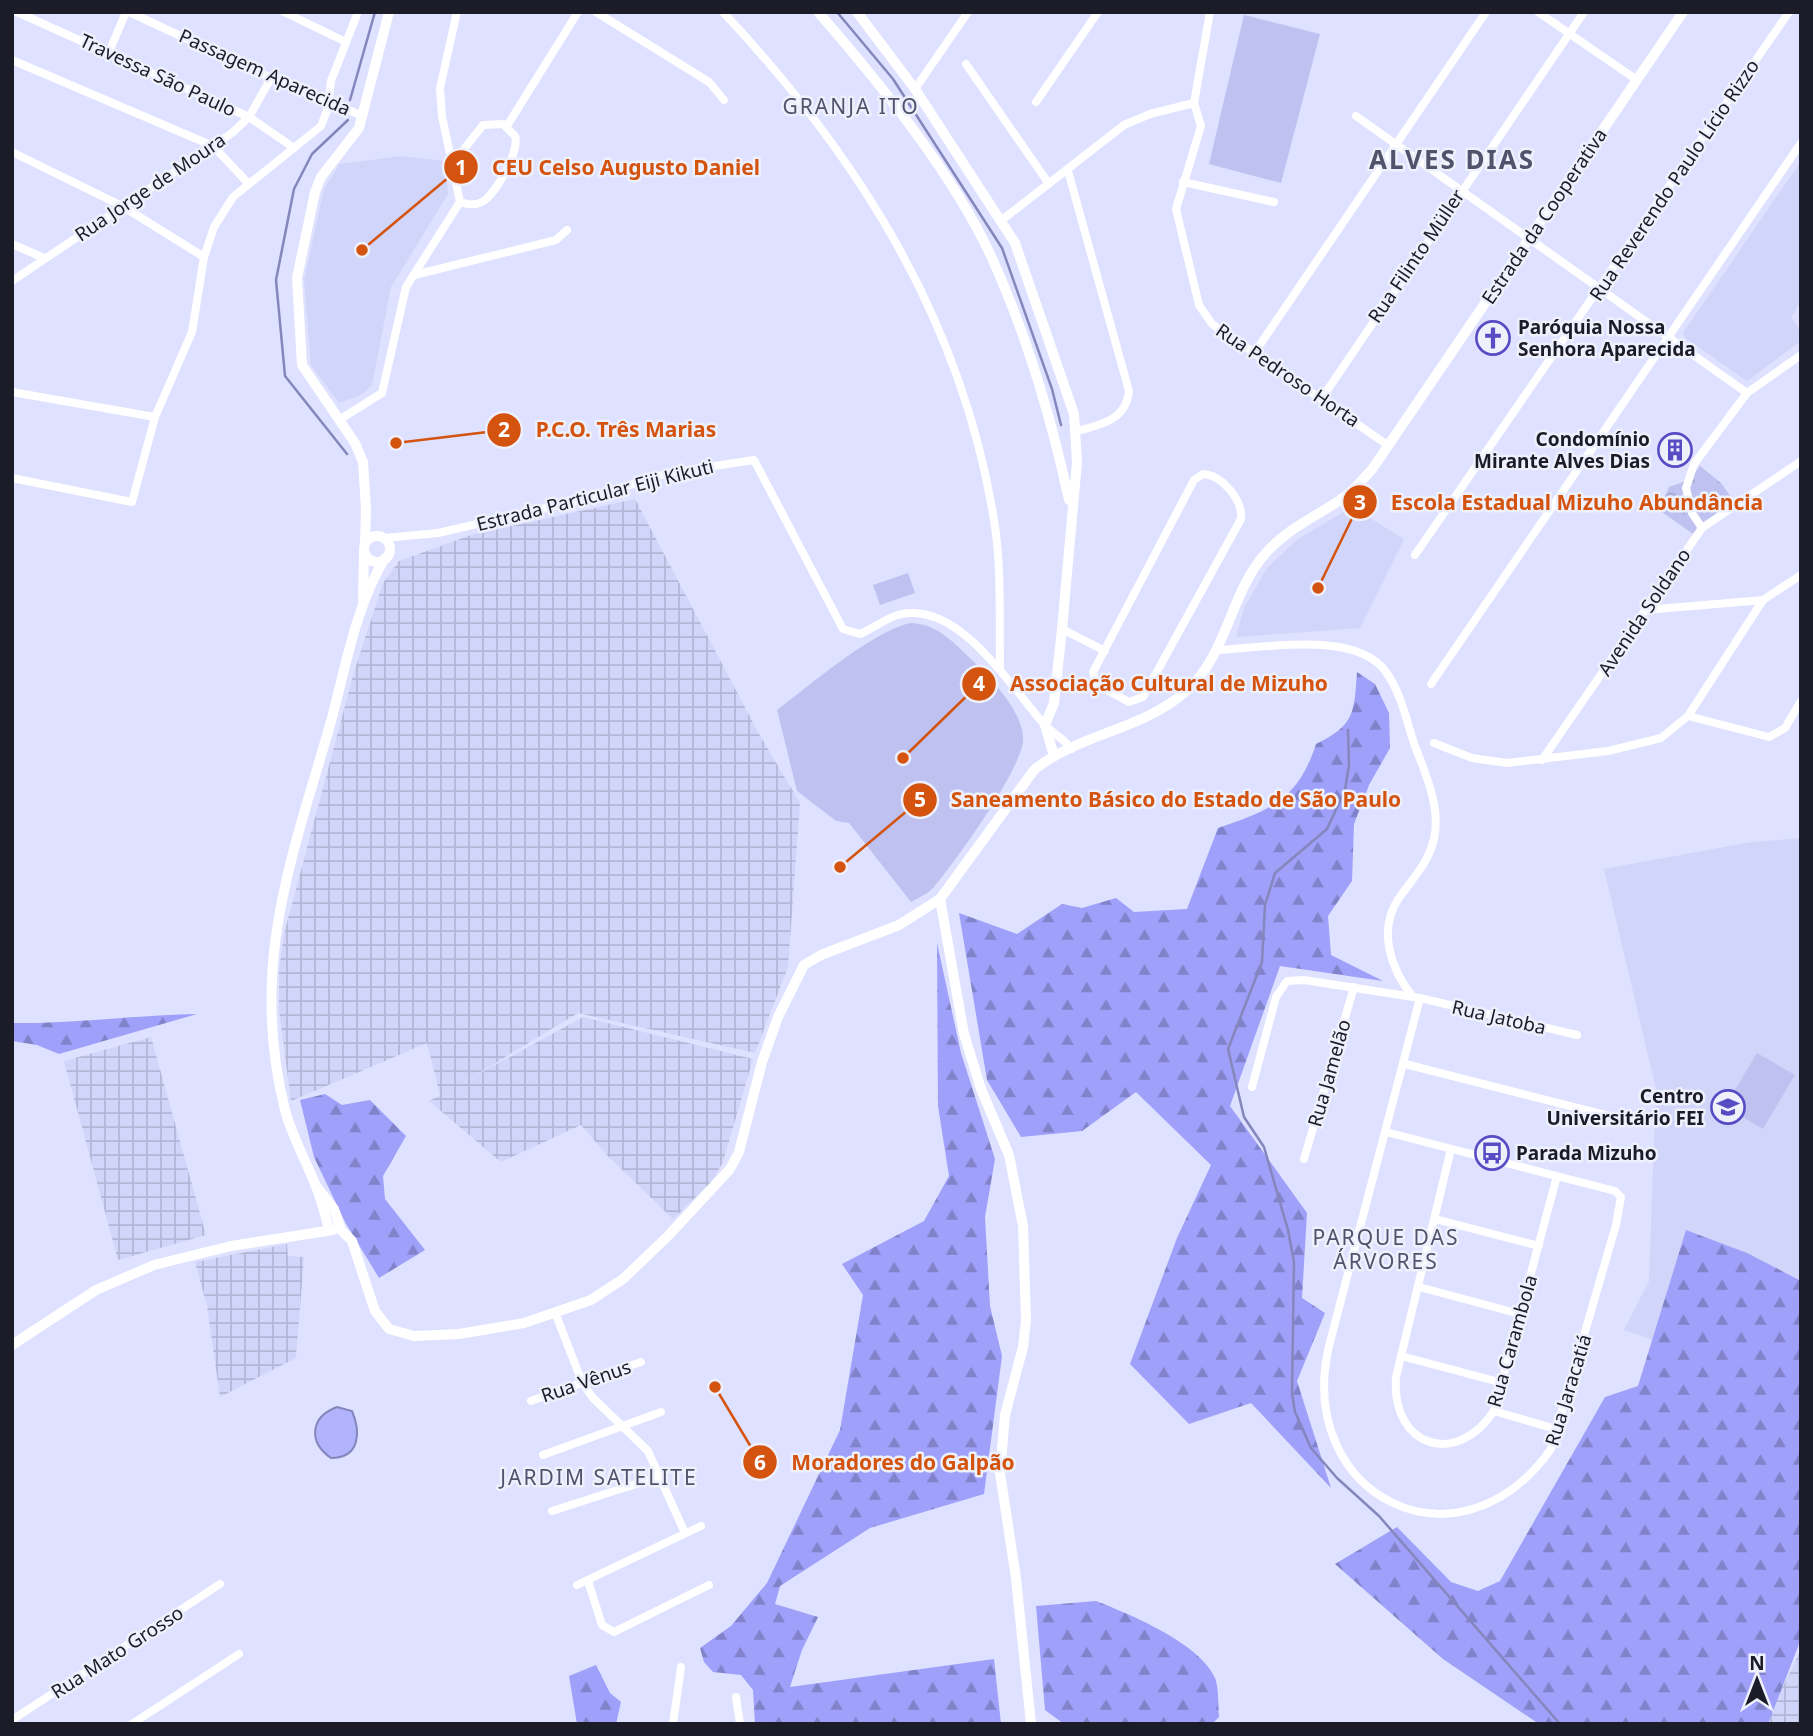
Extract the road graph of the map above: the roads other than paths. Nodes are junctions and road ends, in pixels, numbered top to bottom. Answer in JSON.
{"nodes":[{"id":1,"x":16,"y":12,"type":"edge"},
{"id":2,"x":127,"y":12,"type":"edge"},
{"id":3,"x":284,"y":12,"type":"edge"},
{"id":4,"x":358,"y":12,"type":"edge"},
{"id":5,"x":389,"y":12,"type":"edge"},
{"id":6,"x":457,"y":12,"type":"edge"},
{"id":7,"x":578,"y":12,"type":"edge"},
{"id":8,"x":596,"y":12,"type":"edge"},
{"id":9,"x":723,"y":12,"type":"edge"},
{"id":10,"x":818,"y":12,"type":"edge"},
{"id":11,"x":857,"y":12,"type":"edge"},
{"id":12,"x":968,"y":12,"type":"edge"},
{"id":13,"x":1098,"y":12,"type":"edge"},
{"id":14,"x":1210,"y":12,"type":"edge"},
{"id":15,"x":1486,"y":12,"type":"edge"},
{"id":16,"x":1538,"y":12,"type":"edge"},
{"id":17,"x":1584,"y":12,"type":"edge"},
{"id":18,"x":1683,"y":12,"type":"edge"},
{"id":19,"x":1789,"y":12,"type":"edge"},
{"id":20,"x":1570,"y":34,"type":"junction"},
{"id":21,"x":346,"y":41,"type":"junction"},
{"id":22,"x":109,"y":52,"type":"junction"},
{"id":23,"x":12,"y":60,"type":"edge"},
{"id":24,"x":966,"y":64,"type":"dead end"},
{"id":25,"x":271,"y":78,"type":"junction"},
{"id":26,"x":1637,"y":80,"type":"junction"},
{"id":27,"x":915,"y":89,"type":"junction"},
{"id":28,"x":724,"y":100,"type":"dead end"},
{"id":29,"x":328,"y":102,"type":"junction"},
{"id":30,"x":1036,"y":102,"type":"dead end"},
{"id":31,"x":1194,"y":103,"type":"junction"},
{"id":32,"x":363,"y":116,"type":"junction"},
{"id":33,"x":1356,"y":116,"type":"dead end"},
{"id":34,"x":250,"y":117,"type":"junction"},
{"id":35,"x":507,"y":126,"type":"junction"},
{"id":36,"x":1801,"y":143,"type":"edge"},
{"id":37,"x":1396,"y":145,"type":"junction"},
{"id":38,"x":214,"y":146,"type":"junction"},
{"id":39,"x":295,"y":148,"type":"junction"},
{"id":40,"x":12,"y":152,"type":"edge"},
{"id":41,"x":453,"y":163,"type":"junction"},
{"id":42,"x":1068,"y":171,"type":"junction"},
{"id":43,"x":1183,"y":182,"type":"junction"},
{"id":44,"x":248,"y":183,"type":"junction"},
{"id":45,"x":1049,"y":184,"type":"junction"},
{"id":46,"x":1460,"y":191,"type":"junction"},
{"id":47,"x":460,"y":202,"type":"junction"},
{"id":48,"x":1274,"y":202,"type":"dead end"},
{"id":49,"x":122,"y":206,"type":"junction"},
{"id":50,"x":1002,"y":220,"type":"junction"},
{"id":51,"x":567,"y":230,"type":"dead end"},
{"id":52,"x":1529,"y":240,"type":"junction"},
{"id":53,"x":12,"y":244,"type":"edge"},
{"id":54,"x":204,"y":257,"type":"junction"},
{"id":55,"x":44,"y":258,"type":"junction"},
{"id":56,"x":424,"y":259,"type":"junction"},
{"id":57,"x":444,"y":266,"type":"junction"},
{"id":58,"x":414,"y":275,"type":"junction"},
{"id":59,"x":12,"y":281,"type":"edge"},
{"id":60,"x":1600,"y":289,"type":"junction"},
{"id":61,"x":1668,"y":335,"type":"junction"},
{"id":62,"x":1255,"y":352,"type":"junction"},
{"id":63,"x":1801,"y":355,"type":"edge"},
{"id":64,"x":12,"y":392,"type":"edge"},
{"id":65,"x":1746,"y":393,"type":"junction"},
{"id":66,"x":1322,"y":398,"type":"junction"},
{"id":67,"x":155,"y":417,"type":"junction"},
{"id":68,"x":339,"y":420,"type":"junction"},
{"id":69,"x":1052,"y":430,"type":"junction"},
{"id":70,"x":1077,"y":431,"type":"junction"},
{"id":71,"x":1389,"y":446,"type":"junction"},
{"id":72,"x":1801,"y":461,"type":"edge"},
{"id":73,"x":12,"y":478,"type":"edge"},
{"id":74,"x":1071,"y":505,"type":"junction"},
{"id":75,"x":366,"y":517,"type":"junction"},
{"id":76,"x":1702,"y":528,"type":"junction"},
{"id":77,"x":382,"y":537,"type":"junction"},
{"id":78,"x":364,"y":548,"type":"junction"},
{"id":79,"x":1416,"y":555,"type":"dead end"},
{"id":80,"x":385,"y":558,"type":"junction"},
{"id":81,"x":1801,"y":575,"type":"edge"},
{"id":82,"x":1763,"y":600,"type":"junction"},
{"id":83,"x":1646,"y":610,"type":"junction"},
{"id":84,"x":362,"y":616,"type":"junction"},
{"id":85,"x":1062,"y":629,"type":"junction"},
{"id":86,"x":1218,"y":650,"type":"junction"},
{"id":87,"x":1105,"y":651,"type":"junction"},
{"id":88,"x":1000,"y":669,"type":"junction"},
{"id":89,"x":1431,"y":684,"type":"dead end"},
{"id":90,"x":1801,"y":701,"type":"edge"},
{"id":91,"x":1688,"y":716,"type":"junction"},
{"id":92,"x":1045,"y":725,"type":"junction"},
{"id":93,"x":1434,"y":743,"type":"dead end"},
{"id":94,"x":1072,"y":749,"type":"junction"},
{"id":95,"x":1054,"y":756,"type":"junction"},
{"id":96,"x":1542,"y":761,"type":"junction"},
{"id":97,"x":940,"y":900,"type":"junction"},
{"id":98,"x":1354,"y":986,"type":"junction"},
{"id":99,"x":1417,"y":997,"type":"junction"},
{"id":100,"x":1577,"y":1035,"type":"dead end"},
{"id":101,"x":1405,"y":1064,"type":"junction"},
{"id":102,"x":1252,"y":1087,"type":"dead end"},
{"id":103,"x":1609,"y":1116,"type":"dead end"},
{"id":104,"x":1386,"y":1132,"type":"junction"},
{"id":105,"x":1451,"y":1149,"type":"junction"},
{"id":106,"x":1304,"y":1159,"type":"dead end"},
{"id":107,"x":1557,"y":1175,"type":"junction"},
{"id":108,"x":316,"y":1186,"type":"junction"},
{"id":109,"x":1435,"y":1219,"type":"junction"},
{"id":110,"x":329,"y":1229,"type":"junction"},
{"id":111,"x":341,"y":1230,"type":"junction"},
{"id":112,"x":1539,"y":1246,"type":"junction"},
{"id":113,"x":1419,"y":1286,"type":"junction"},
{"id":114,"x":1520,"y":1314,"type":"junction"},
{"id":115,"x":556,"y":1315,"type":"junction"},
{"id":116,"x":12,"y":1345,"type":"edge"},
{"id":117,"x":1401,"y":1356,"type":"junction"},
{"id":118,"x":641,"y":1362,"type":"dead end"},
{"id":119,"x":582,"y":1382,"type":"junction"},
{"id":120,"x":1503,"y":1382,"type":"junction"},
{"id":121,"x":531,"y":1401,"type":"dead end"},
{"id":122,"x":1494,"y":1411,"type":"junction"},
{"id":123,"x":661,"y":1412,"type":"dead end"},
{"id":124,"x":622,"y":1427,"type":"junction"},
{"id":125,"x":1559,"y":1430,"type":"junction"},
{"id":126,"x":543,"y":1455,"type":"dead end"},
{"id":127,"x":661,"y":1476,"type":"junction"},
{"id":128,"x":552,"y":1511,"type":"dead end"},
{"id":129,"x":701,"y":1526,"type":"dead end"},
{"id":130,"x":685,"y":1534,"type":"junction"},
{"id":131,"x":588,"y":1581,"type":"junction"},
{"id":132,"x":220,"y":1584,"type":"dead end"},
{"id":133,"x":577,"y":1585,"type":"dead end"},
{"id":134,"x":709,"y":1585,"type":"dead end"},
{"id":135,"x":239,"y":1654,"type":"dead end"},
{"id":136,"x":681,"y":1667,"type":"dead end"},
{"id":137,"x":736,"y":1697,"type":"dead end"},
{"id":138,"x":12,"y":1720,"type":"edge"},
{"id":139,"x":132,"y":1724,"type":"edge"},
{"id":140,"x":673,"y":1724,"type":"edge"},
{"id":141,"x":740,"y":1724,"type":"edge"},
{"id":142,"x":1031,"y":1724,"type":"edge"}],
"edges":[{"from":1,"to":22,"type":"street","name":"Travessa São Paulo"},
{"from":2,"to":22,"type":"street"},
{"from":2,"to":25,"type":"street","name":"Passagem Aparecida"},
{"from":3,"to":21,"type":"street"},
{"from":4,"to":21,"type":"street"},
{"from":5,"to":32,"type":"street"},
{"from":6,"to":41,"type":"street"},
{"from":7,"to":35,"type":"street"},
{"from":8,"to":28,"type":"street"},
{"from":9,"to":88,"type":"street"},
{"from":10,"to":69,"type":"street"},
{"from":11,"to":27,"type":"street"},
{"from":12,"to":27,"type":"street"},
{"from":13,"to":30,"type":"street"},
{"from":14,"to":31,"type":"street","name":"Rua Pedroso Horta"},
{"from":15,"to":37,"type":"street"},
{"from":16,"to":20,"type":"street"},
{"from":17,"to":20,"type":"street","name":"Rua Filinto Müller"},
{"from":18,"to":26,"type":"street","name":"Estrada da Cooperativa"},
{"from":19,"to":60,"type":"street","name":"Rua Reverendo Paulo Lício Rizzo"},
{"from":20,"to":26,"type":"street"},
{"from":20,"to":46,"type":"street","name":"Rua Filinto Müller"},
{"from":21,"to":29,"type":"street"},
{"from":22,"to":34,"type":"street","name":"Travessa São Paulo"},
{"from":23,"to":38,"type":"street"},
{"from":24,"to":45,"type":"street"},
{"from":25,"to":29,"type":"street","name":"Passagem Aparecida"},
{"from":25,"to":34,"type":"street","name":"Rua Jorge de Moura"},
{"from":26,"to":52,"type":"street","name":"Estrada da Cooperativa"},
{"from":27,"to":50,"type":"street"},
{"from":29,"to":32,"type":"street","name":"Passagem Aparecida"},
{"from":29,"to":39,"type":"street"},
{"from":31,"to":42,"type":"street"},
{"from":31,"to":43,"type":"street","name":"Rua Pedroso Horta"},
{"from":32,"to":68,"type":"street"},
{"from":33,"to":37,"type":"street"},
{"from":34,"to":38,"type":"street","name":"Rua Jorge de Moura"},
{"from":34,"to":39,"type":"street","name":"Travessa São Paulo"},
{"from":35,"to":41,"type":"street"},
{"from":35,"to":47,"type":"street"},
{"from":36,"to":61,"type":"street"},
{"from":37,"to":46,"type":"street"},
{"from":37,"to":62,"type":"street"},
{"from":38,"to":44,"type":"street"},
{"from":38,"to":49,"type":"street","name":"Rua Jorge de Moura"},
{"from":39,"to":44,"type":"street"},
{"from":40,"to":49,"type":"street"},
{"from":41,"to":47,"type":"street"},
{"from":42,"to":45,"type":"street"},
{"from":42,"to":70,"type":"street"},
{"from":43,"to":48,"type":"street"},
{"from":43,"to":62,"type":"street","name":"Rua Pedroso Horta"},
{"from":44,"to":54,"type":"street"},
{"from":45,"to":50,"type":"street"},
{"from":46,"to":52,"type":"street"},
{"from":46,"to":66,"type":"street","name":"Rua Filinto Müller"},
{"from":47,"to":56,"type":"street"},
{"from":49,"to":54,"type":"street"},
{"from":49,"to":55,"type":"street","name":"Rua Jorge de Moura"},
{"from":50,"to":70,"type":"street"},
{"from":51,"to":57,"type":"street"},
{"from":52,"to":60,"type":"street"},
{"from":52,"to":71,"type":"street","name":"Estrada da Cooperativa"},
{"from":53,"to":55,"type":"street"},
{"from":54,"to":67,"type":"street"},
{"from":55,"to":59,"type":"street","name":"Rua Jorge de Moura"},
{"from":56,"to":57,"type":"street"},
{"from":56,"to":58,"type":"street"},
{"from":57,"to":58,"type":"street"},
{"from":58,"to":68,"type":"street"},
{"from":60,"to":61,"type":"street"},
{"from":60,"to":79,"type":"street","name":"Rua Reverendo Paulo Lício Rizzo"},
{"from":61,"to":65,"type":"street"},
{"from":61,"to":89,"type":"street"},
{"from":62,"to":66,"type":"street","name":"Rua Pedroso Horta"},
{"from":63,"to":65,"type":"street"},
{"from":64,"to":67,"type":"street"},
{"from":65,"to":76,"type":"street"},
{"from":66,"to":71,"type":"street","name":"Rua Pedroso Horta"},
{"from":67,"to":73,"type":"street"},
{"from":68,"to":75,"type":"street"},
{"from":69,"to":70,"type":"street"},
{"from":69,"to":74,"type":"street"},
{"from":70,"to":74,"type":"street"},
{"from":71,"to":86,"type":"street","name":"Estrada da Cooperativa"},
{"from":72,"to":76,"type":"street","name":"Avenida Soldano"},
{"from":74,"to":85,"type":"street"},
{"from":75,"to":77,"type":"street"},
{"from":75,"to":78,"type":"street"},
{"from":76,"to":83,"type":"street","name":"Avenida Soldano"},
{"from":77,"to":78,"type":"street"},
{"from":77,"to":80,"type":"street"},
{"from":77,"to":88,"type":"street","name":"Estrada Particular Eiji Kikuti"},
{"from":78,"to":80,"type":"street"},
{"from":78,"to":84,"type":"street"},
{"from":80,"to":84,"type":"street"},
{"from":81,"to":82,"type":"street"},
{"from":82,"to":83,"type":"street"},
{"from":82,"to":91,"type":"street"},
{"from":83,"to":96,"type":"street","name":"Avenida Soldano"},
{"from":84,"to":108,"type":"street"},
{"from":85,"to":87,"type":"street"},
{"from":85,"to":92,"type":"street"},
{"from":86,"to":94,"type":"street","name":"Estrada da Cooperativa"},
{"from":86,"to":99,"type":"street"},
{"from":87,"to":87,"type":"street"},
{"from":88,"to":92,"type":"street"},
{"from":90,"to":91,"type":"street"},
{"from":91,"to":96,"type":"street"},
{"from":92,"to":94,"type":"street"},
{"from":92,"to":95,"type":"street"},
{"from":93,"to":96,"type":"street"},
{"from":94,"to":95,"type":"street","name":"Estrada da Cooperativa"},
{"from":95,"to":97,"type":"street"},
{"from":97,"to":115,"type":"street"},
{"from":97,"to":142,"type":"street"},
{"from":98,"to":99,"type":"street","name":"Rua Jatoba"},
{"from":98,"to":102,"type":"street","name":"Rua Jatoba"},
{"from":98,"to":106,"type":"street","name":"Rua Jamelão"},
{"from":99,"to":100,"type":"street","name":"Rua Jatoba"},
{"from":99,"to":101,"type":"street","name":"Rua Jaracatiá"},
{"from":101,"to":103,"type":"street"},
{"from":101,"to":104,"type":"street","name":"Rua Jaracatiá"},
{"from":104,"to":105,"type":"street"},
{"from":104,"to":125,"type":"street","name":"Rua Jaracatiá"},
{"from":105,"to":107,"type":"street"},
{"from":105,"to":109,"type":"street","name":"Rua Carambola"},
{"from":107,"to":112,"type":"street","name":"Rua Carambola"},
{"from":107,"to":125,"type":"street","name":"Rua Jaracatiá"},
{"from":108,"to":110,"type":"street"},
{"from":108,"to":111,"type":"street"},
{"from":109,"to":112,"type":"street"},
{"from":109,"to":113,"type":"street","name":"Rua Carambola"},
{"from":110,"to":111,"type":"street"},
{"from":110,"to":116,"type":"street"},
{"from":111,"to":115,"type":"street"},
{"from":112,"to":114,"type":"street","name":"Rua Carambola"},
{"from":113,"to":114,"type":"street"},
{"from":113,"to":117,"type":"street","name":"Rua Carambola"},
{"from":114,"to":120,"type":"street","name":"Rua Carambola"},
{"from":115,"to":119,"type":"street"},
{"from":117,"to":120,"type":"street"},
{"from":117,"to":122,"type":"street","name":"Rua Carambola"},
{"from":118,"to":119,"type":"street","name":"Rua Vênus"},
{"from":119,"to":121,"type":"street","name":"Rua Vênus"},
{"from":119,"to":124,"type":"street"},
{"from":120,"to":122,"type":"street","name":"Rua Carambola"},
{"from":122,"to":125,"type":"street"},
{"from":123,"to":124,"type":"street"},
{"from":124,"to":126,"type":"street"},
{"from":124,"to":127,"type":"street"},
{"from":127,"to":128,"type":"street"},
{"from":127,"to":130,"type":"street"},
{"from":129,"to":130,"type":"street"},
{"from":130,"to":131,"type":"street"},
{"from":131,"to":133,"type":"street"},
{"from":131,"to":134,"type":"street"},
{"from":132,"to":138,"type":"street","name":"Rua Mato Grosso"},
{"from":135,"to":139,"type":"street"},
{"from":136,"to":140,"type":"street"},
{"from":137,"to":141,"type":"street"}]}
